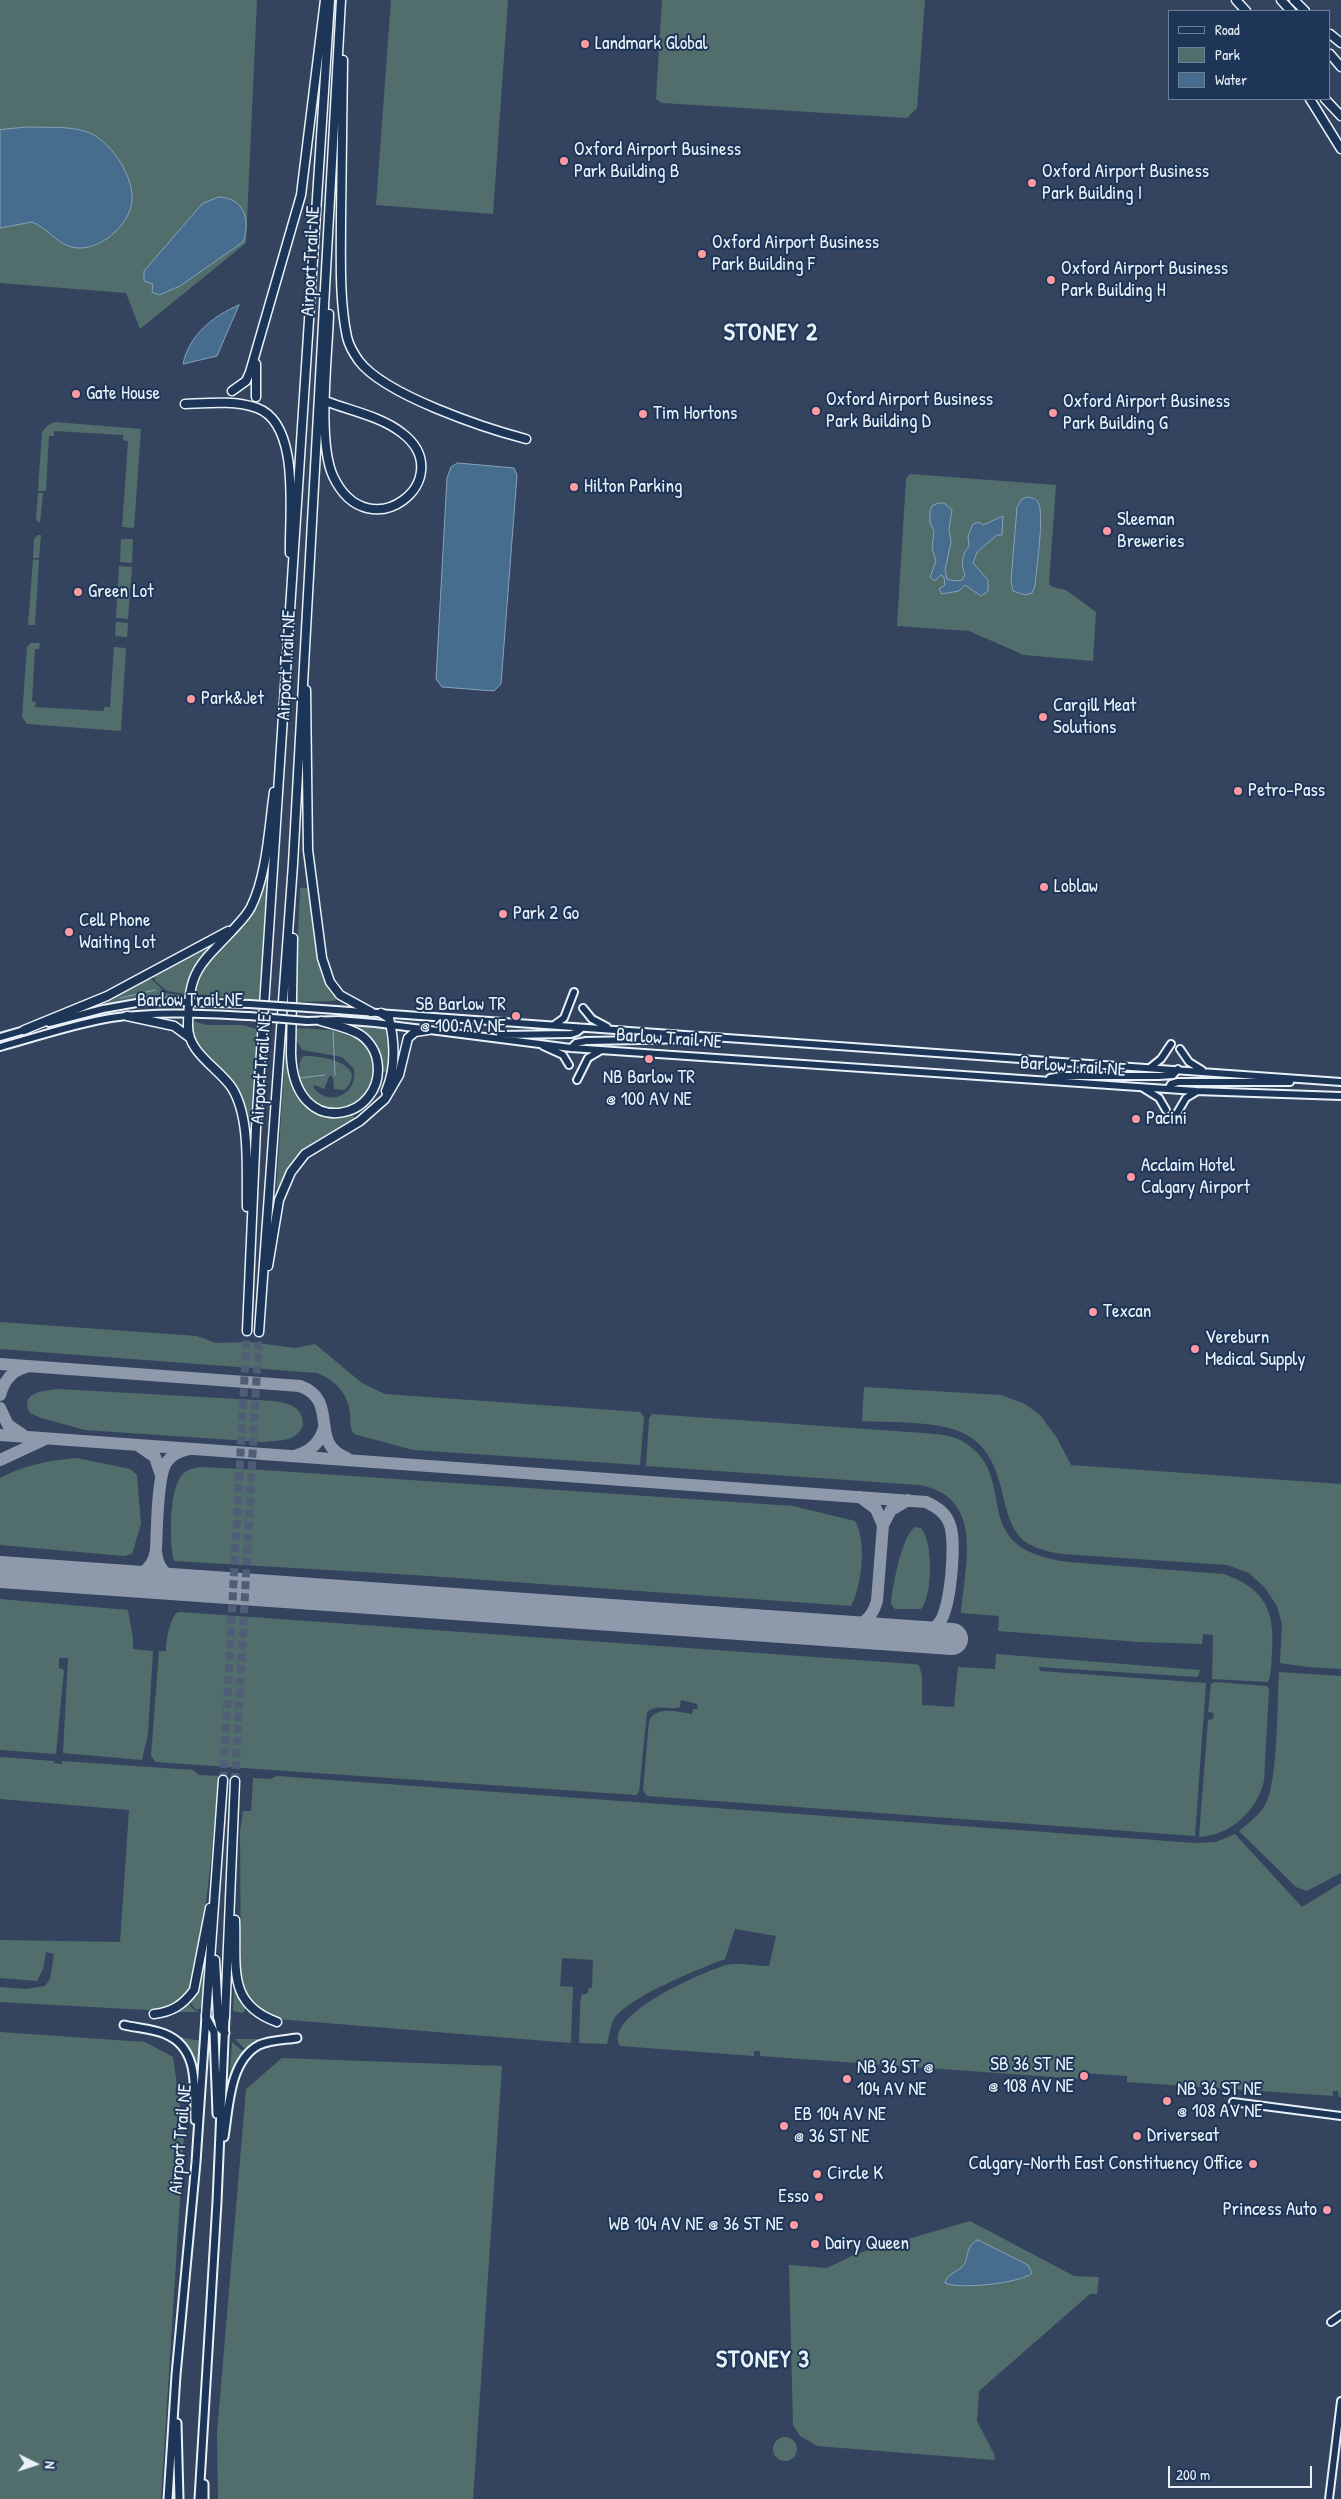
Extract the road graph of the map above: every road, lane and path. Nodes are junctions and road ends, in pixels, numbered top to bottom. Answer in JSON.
{"nodes":[{"id":1,"x":325,"y":0,"type":"edge"},
{"id":2,"x":330,"y":0,"type":"edge"},
{"id":3,"x":342,"y":0,"type":"edge"},
{"id":4,"x":1230,"y":0,"type":"edge"},
{"id":5,"x":1236,"y":0,"type":"edge"},
{"id":6,"x":1281,"y":0,"type":"edge"},
{"id":7,"x":1294,"y":0,"type":"edge"},
{"id":8,"x":1238,"y":10,"type":"edge"},
{"id":9,"x":1245,"y":10,"type":"edge"},
{"id":10,"x":1290,"y":10,"type":"edge"},
{"id":11,"x":1304,"y":10,"type":"edge"},
{"id":12,"x":1331,"y":35,"type":"edge"},
{"id":13,"x":1341,"y":43,"type":"edge"},
{"id":14,"x":1331,"y":55,"type":"edge"},
{"id":15,"x":1341,"y":67,"type":"edge"},
{"id":16,"x":1311,"y":100,"type":"edge"},
{"id":17,"x":1326,"y":100,"type":"edge"},
{"id":18,"x":1341,"y":116,"type":"edge"},
{"id":19,"x":1341,"y":149,"type":"edge"},
{"id":20,"x":327,"y":264,"type":"junction"},
{"id":21,"x":258,"y":347,"type":"junction"},
{"id":22,"x":232,"y":391,"type":"dead end"},
{"id":23,"x":256,"y":397,"type":"dead end"},
{"id":24,"x":328,"y":402,"type":"dead end"},
{"id":25,"x":185,"y":404,"type":"dead end"},
{"id":26,"x":526,"y":439,"type":"dead end"},
{"id":27,"x":292,"y":600,"type":"junction"},
{"id":28,"x":304,"y":648,"type":"junction"},
{"id":29,"x":284,"y":726,"type":"junction"},
{"id":30,"x":293,"y":864,"type":"junction"},
{"id":31,"x":234,"y":928,"type":"junction"},
{"id":32,"x":574,"y":992,"type":"dead end"},
{"id":33,"x":190,"y":1002,"type":"junction"},
{"id":34,"x":583,"y":1008,"type":"dead end"},
{"id":35,"x":371,"y":1012,"type":"junction"},
{"id":36,"x":189,"y":1013,"type":"junction"},
{"id":37,"x":381,"y":1013,"type":"junction"},
{"id":38,"x":127,"y":1016,"type":"junction"},
{"id":39,"x":321,"y":1021,"type":"junction"},
{"id":40,"x":391,"y":1024,"type":"junction"},
{"id":41,"x":554,"y":1026,"type":"junction"},
{"id":42,"x":582,"y":1028,"type":"junction"},
{"id":43,"x":24,"y":1030,"type":"junction"},
{"id":44,"x":428,"y":1030,"type":"junction"},
{"id":45,"x":616,"y":1030,"type":"junction"},
{"id":46,"x":490,"y":1036,"type":"junction"},
{"id":47,"x":0,"y":1037,"type":"edge"},
{"id":48,"x":189,"y":1037,"type":"junction"},
{"id":49,"x":733,"y":1038,"type":"junction"},
{"id":50,"x":535,"y":1043,"type":"junction"},
{"id":51,"x":1171,"y":1044,"type":"dead end"},
{"id":52,"x":0,"y":1047,"type":"edge"},
{"id":53,"x":570,"y":1048,"type":"junction"},
{"id":54,"x":1180,"y":1049,"type":"dead end"},
{"id":55,"x":602,"y":1050,"type":"junction"},
{"id":56,"x":569,"y":1065,"type":"dead end"},
{"id":57,"x":1150,"y":1068,"type":"junction"},
{"id":58,"x":1178,"y":1069,"type":"junction"},
{"id":59,"x":1203,"y":1071,"type":"junction"},
{"id":60,"x":1306,"y":1079,"type":"junction"},
{"id":61,"x":577,"y":1080,"type":"dead end"},
{"id":62,"x":1042,"y":1080,"type":"junction"},
{"id":63,"x":1341,"y":1082,"type":"edge"},
{"id":64,"x":1142,"y":1088,"type":"junction"},
{"id":65,"x":1168,"y":1089,"type":"junction"},
{"id":66,"x":1196,"y":1091,"type":"junction"},
{"id":67,"x":1341,"y":1096,"type":"edge"},
{"id":68,"x":377,"y":1105,"type":"junction"},
{"id":69,"x":1166,"y":1110,"type":"dead end"},
{"id":70,"x":1176,"y":1115,"type":"dead end"},
{"id":71,"x":251,"y":1224,"type":"junction"},
{"id":72,"x":260,"y":1312,"type":"junction"},
{"id":73,"x":247,"y":1331,"type":"tunnel mouth"},
{"id":74,"x":259,"y":1332,"type":"tunnel mouth"},
{"id":75,"x":223,"y":1780,"type":"tunnel mouth"},
{"id":76,"x":235,"y":1781,"type":"tunnel mouth"},
{"id":77,"x":233,"y":1852,"type":"junction"},
{"id":78,"x":217,"y":1869,"type":"junction"},
{"id":79,"x":213,"y":1928,"type":"junction"},
{"id":80,"x":154,"y":2014,"type":"dead end"},
{"id":81,"x":206,"y":2016,"type":"junction"},
{"id":82,"x":222,"y":2017,"type":"junction"},
{"id":83,"x":277,"y":2022,"type":"dead end"},
{"id":84,"x":124,"y":2025,"type":"dead end"},
{"id":85,"x":297,"y":2038,"type":"dead end"},
{"id":86,"x":1233,"y":2102,"type":"dead end"},
{"id":87,"x":1341,"y":2116,"type":"edge"},
{"id":88,"x":196,"y":2162,"type":"junction"},
{"id":89,"x":219,"y":2164,"type":"junction"},
{"id":90,"x":1341,"y":2315,"type":"edge"},
{"id":91,"x":1331,"y":2322,"type":"dead end"},
{"id":92,"x":176,"y":2375,"type":"junction"},
{"id":93,"x":206,"y":2401,"type":"junction"},
{"id":94,"x":1341,"y":2401,"type":"edge"},
{"id":95,"x":170,"y":2467,"type":"junction"},
{"id":96,"x":164,"y":2499,"type":"edge"},
{"id":97,"x":168,"y":2499,"type":"edge"},
{"id":98,"x":179,"y":2499,"type":"edge"},
{"id":99,"x":198,"y":2499,"type":"edge"},
{"id":100,"x":204,"y":2499,"type":"edge"},
{"id":101,"x":1329,"y":2499,"type":"edge"}],
"edges":[{"from":1,"to":21,"type":"highway"},
{"from":2,"to":27,"type":"highway","name":"Airport Trail NE"},
{"from":3,"to":20,"type":"highway","name":"Airport Trail NE"},
{"from":3,"to":26,"type":"highway"},
{"from":4,"to":8,"type":"highway"},
{"from":5,"to":9,"type":"highway"},
{"from":6,"to":10,"type":"highway"},
{"from":7,"to":11,"type":"highway"},
{"from":12,"to":13,"type":"highway"},
{"from":14,"to":15,"type":"highway"},
{"from":16,"to":19,"type":"highway"},
{"from":17,"to":18,"type":"highway"},
{"from":20,"to":24,"type":"highway"},
{"from":20,"to":28,"type":"highway","name":"Airport Trail NE"},
{"from":21,"to":22,"type":"highway"},
{"from":21,"to":23,"type":"highway"},
{"from":25,"to":27,"type":"highway"},
{"from":27,"to":29,"type":"highway","name":"Airport Trail NE"},
{"from":28,"to":30,"type":"highway","name":"Airport Trail NE"},
{"from":28,"to":35,"type":"highway"},
{"from":29,"to":31,"type":"highway"},
{"from":29,"to":71,"type":"highway","name":"Airport Trail NE"},
{"from":30,"to":39,"type":"highway"},
{"from":30,"to":72,"type":"highway","name":"Airport Trail NE"},
{"from":31,"to":33,"type":"highway"},
{"from":31,"to":43,"type":"highway"},
{"from":32,"to":41,"type":"main road"},
{"from":33,"to":35,"type":"main road","name":"Barlow Trail NE","bridge":true},
{"from":33,"to":36,"type":"highway"},
{"from":33,"to":43,"type":"main road","name":"Barlow Trail NE"},
{"from":34,"to":45,"type":"main road"},
{"from":35,"to":37,"type":"main road","name":"Barlow Trail NE"},
{"from":36,"to":38,"type":"main road","name":"Barlow Trail NE"},
{"from":36,"to":39,"type":"main road","name":"Barlow Trail NE","bridge":true},
{"from":36,"to":48,"type":"highway"},
{"from":37,"to":40,"type":"highway"},
{"from":37,"to":41,"type":"main road","name":"Barlow Trail NE"},
{"from":38,"to":48,"type":"highway"},
{"from":38,"to":52,"type":"main road","name":"Barlow Trail NE"},
{"from":39,"to":40,"type":"main road","name":"Barlow Trail NE"},
{"from":40,"to":44,"type":"main road","name":"Barlow Trail NE"},
{"from":40,"to":68,"type":"highway"},
{"from":41,"to":42,"type":"main road","name":"Barlow Trail NE"},
{"from":42,"to":45,"type":"main road","name":"Barlow Trail NE"},
{"from":42,"to":46,"type":"main road"},
{"from":43,"to":47,"type":"main road","name":"Barlow Trail NE"},
{"from":44,"to":46,"type":"main road","name":"Barlow Trail NE"},
{"from":44,"to":68,"type":"highway"},
{"from":45,"to":49,"type":"main road","name":"Barlow Trail NE"},
{"from":46,"to":50,"type":"main road","name":"Barlow Trail NE"},
{"from":48,"to":71,"type":"highway"},
{"from":49,"to":53,"type":"main road"},
{"from":49,"to":57,"type":"main road","name":"Barlow Trail NE"},
{"from":50,"to":53,"type":"main road","name":"Barlow Trail NE"},
{"from":50,"to":56,"type":"main road"},
{"from":51,"to":57,"type":"main road"},
{"from":53,"to":55,"type":"main road","name":"Barlow Trail NE"},
{"from":54,"to":59,"type":"main road"},
{"from":55,"to":61,"type":"main road"},
{"from":55,"to":62,"type":"main road","name":"Barlow Trail NE"},
{"from":57,"to":58,"type":"main road","name":"Barlow Trail NE"},
{"from":58,"to":59,"type":"main road","name":"Barlow Trail NE"},
{"from":58,"to":62,"type":"main road"},
{"from":59,"to":60,"type":"main road","name":"Barlow Trail NE"},
{"from":60,"to":63,"type":"main road","name":"Barlow Trail NE"},
{"from":60,"to":65,"type":"main road"},
{"from":62,"to":64,"type":"main road","name":"Barlow Trail NE"},
{"from":64,"to":65,"type":"main road","name":"Barlow Trail NE"},
{"from":64,"to":69,"type":"main road"},
{"from":65,"to":66,"type":"main road","name":"Barlow Trail NE"},
{"from":66,"to":67,"type":"main road","name":"Barlow Trail NE"},
{"from":66,"to":70,"type":"main road"},
{"from":68,"to":72,"type":"highway"},
{"from":71,"to":73,"type":"highway","name":"Airport Trail NE"},
{"from":72,"to":74,"type":"highway","name":"Airport Trail NE"},
{"from":75,"to":78,"type":"highway","name":"Airport Trail NE"},
{"from":76,"to":77,"type":"highway","name":"Airport Trail NE"},
{"from":77,"to":82,"type":"highway","name":"Airport Trail NE"},
{"from":77,"to":83,"type":"highway"},
{"from":78,"to":79,"type":"highway","name":"Airport Trail NE"},
{"from":78,"to":80,"type":"highway"},
{"from":79,"to":81,"type":"highway","name":"Airport Trail NE"},
{"from":79,"to":82,"type":"highway"},
{"from":81,"to":88,"type":"main road","name":"Airport Trail NE"},
{"from":81,"to":89,"type":"main road"},
{"from":82,"to":89,"type":"main road","name":"Airport Trail NE"},
{"from":84,"to":88,"type":"main road"},
{"from":85,"to":89,"type":"main road"},
{"from":86,"to":87,"type":"main road"},
{"from":88,"to":92,"type":"main road","name":"Airport Trail NE"},
{"from":89,"to":93,"type":"main road","name":"Airport Trail NE"},
{"from":90,"to":91,"type":"main road"},
{"from":92,"to":95,"type":"main road","name":"Airport Trail NE"},
{"from":92,"to":98,"type":"main road"},
{"from":93,"to":99,"type":"main road","name":"Airport Trail NE"},
{"from":93,"to":100,"type":"main road"},
{"from":94,"to":101,"type":"main road"},
{"from":95,"to":96,"type":"main road"},
{"from":95,"to":97,"type":"main road","name":"Airport Trail NE"}]}
